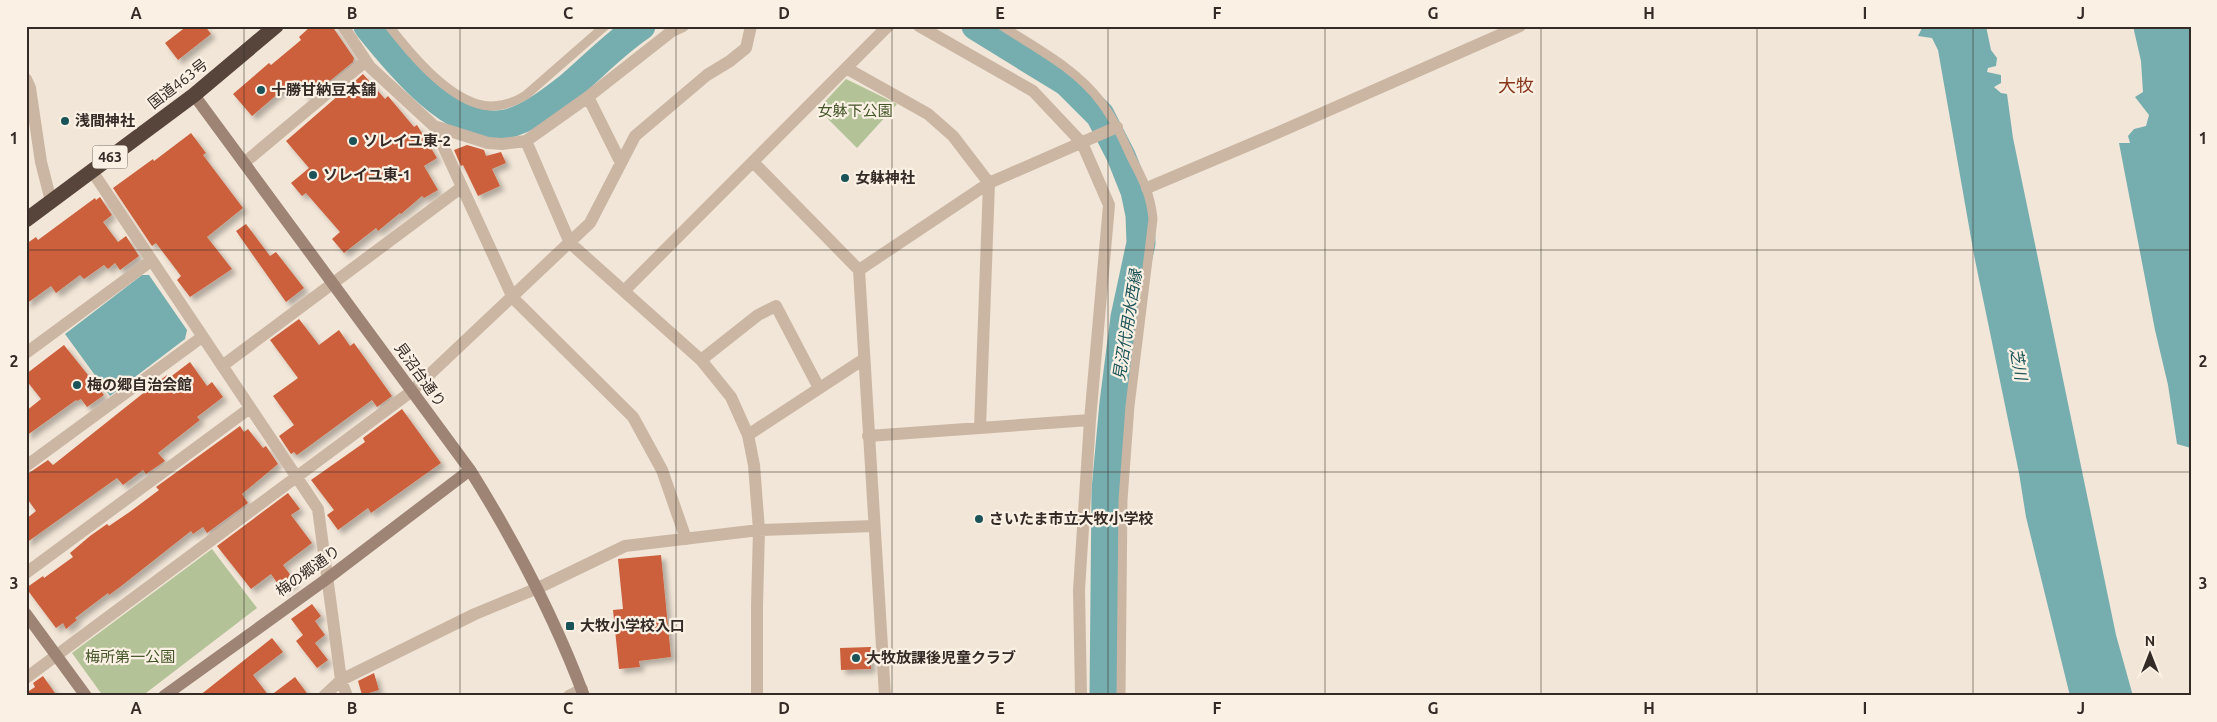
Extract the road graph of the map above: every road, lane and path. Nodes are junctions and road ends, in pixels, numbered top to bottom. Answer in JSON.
{"nodes":[{"id":1,"x":276,"y":26,"type":"edge"},
{"id":2,"x":343,"y":26,"type":"edge"},
{"id":3,"x":389,"y":26,"type":"edge"},
{"id":4,"x":605,"y":26,"type":"edge"},
{"id":5,"x":684,"y":26,"type":"edge"},
{"id":6,"x":751,"y":26,"type":"edge"},
{"id":7,"x":888,"y":26,"type":"edge"},
{"id":8,"x":919,"y":26,"type":"edge"},
{"id":9,"x":1002,"y":26,"type":"edge"},
{"id":10,"x":1520,"y":26,"type":"edge"},
{"id":11,"x":366,"y":61,"type":"junction"},
{"id":12,"x":846,"y":68,"type":"junction"},
{"id":13,"x":26,"y":79,"type":"edge"},
{"id":14,"x":194,"y":95,"type":"junction"},
{"id":15,"x":588,"y":97,"type":"junction"},
{"id":16,"x":434,"y":126,"type":"junction"},
{"id":17,"x":1117,"y":127,"type":"junction"},
{"id":18,"x":526,"y":141,"type":"junction"},
{"id":19,"x":1082,"y":143,"type":"junction"},
{"id":20,"x":753,"y":162,"type":"junction"},
{"id":21,"x":244,"y":163,"type":"junction"},
{"id":22,"x":621,"y":163,"type":"junction"},
{"id":23,"x":92,"y":171,"type":"junction"},
{"id":24,"x":989,"y":183,"type":"junction"},
{"id":25,"x":462,"y":187,"type":"junction"},
{"id":26,"x":1147,"y":188,"type":"junction"},
{"id":27,"x":51,"y":202,"type":"junction"},
{"id":28,"x":27,"y":219,"type":"edge"},
{"id":29,"x":570,"y":243,"type":"junction"},
{"id":30,"x":150,"y":261,"type":"junction"},
{"id":31,"x":859,"y":270,"type":"junction"},
{"id":32,"x":333,"y":283,"type":"junction"},
{"id":33,"x":624,"y":291,"type":"junction"},
{"id":34,"x":513,"y":298,"type":"junction"},
{"id":35,"x":202,"y":337,"type":"junction"},
{"id":36,"x":26,"y":353,"type":"edge"},
{"id":37,"x":864,"y":359,"type":"junction"},
{"id":38,"x":701,"y":360,"type":"junction"},
{"id":39,"x":222,"y":366,"type":"junction"},
{"id":40,"x":819,"y":388,"type":"junction"},
{"id":41,"x":412,"y":391,"type":"junction"},
{"id":42,"x":250,"y":408,"type":"junction"},
{"id":43,"x":1090,"y":420,"type":"junction"},
{"id":44,"x":980,"y":428,"type":"junction"},
{"id":45,"x":748,"y":435,"type":"junction"},
{"id":46,"x":868,"y":436,"type":"junction"},
{"id":47,"x":26,"y":466,"type":"edge"},
{"id":48,"x":470,"y":470,"type":"junction"},
{"id":49,"x":296,"y":478,"type":"junction"},
{"id":50,"x":874,"y":526,"type":"junction"},
{"id":51,"x":759,"y":530,"type":"junction"},
{"id":52,"x":686,"y":539,"type":"junction"},
{"id":53,"x":26,"y":573,"type":"edge"},
{"id":54,"x":328,"y":578,"type":"junction"},
{"id":55,"x":538,"y":588,"type":"junction"},
{"id":56,"x":26,"y":614,"type":"edge"},
{"id":57,"x":58,"y":656,"type":"junction"},
{"id":58,"x":26,"y":678,"type":"edge"},
{"id":59,"x":341,"y":680,"type":"junction"},
{"id":60,"x":583,"y":692,"type":"edge"},
{"id":61,"x":86,"y":696,"type":"edge"},
{"id":62,"x":164,"y":696,"type":"edge"},
{"id":63,"x":324,"y":696,"type":"edge"},
{"id":64,"x":347,"y":696,"type":"edge"},
{"id":65,"x":569,"y":696,"type":"edge"},
{"id":66,"x":757,"y":696,"type":"edge"},
{"id":67,"x":885,"y":696,"type":"edge"},
{"id":68,"x":1081,"y":696,"type":"edge"},
{"id":69,"x":1121,"y":696,"type":"edge"}],
"edges":[{"from":1,"to":14,"type":"highway","name":"国道463号","number":"463"},
{"from":2,"to":11,"type":"street"},
{"from":3,"to":4,"type":"lane"},
{"from":5,"to":15,"type":"street"},
{"from":6,"to":22,"type":"street"},
{"from":7,"to":12,"type":"street"},
{"from":8,"to":19,"type":"street"},
{"from":9,"to":17,"type":"lane"},
{"from":10,"to":26,"type":"street"},
{"from":11,"to":16,"type":"street"},
{"from":11,"to":21,"type":"street"},
{"from":12,"to":20,"type":"street"},
{"from":12,"to":24,"type":"street"},
{"from":13,"to":27,"type":"street"},
{"from":14,"to":21,"type":"street","name":"見沼台通り"},
{"from":14,"to":23,"type":"highway","name":"国道463号","number":"463"},
{"from":15,"to":18,"type":"street"},
{"from":15,"to":22,"type":"street"},
{"from":16,"to":18,"type":"street"},
{"from":16,"to":25,"type":"street"},
{"from":17,"to":19,"type":"street"},
{"from":17,"to":26,"type":"lane"},
{"from":18,"to":29,"type":"street"},
{"from":19,"to":24,"type":"street"},
{"from":19,"to":43,"type":"street"},
{"from":20,"to":31,"type":"street"},
{"from":20,"to":33,"type":"street"},
{"from":21,"to":32,"type":"street","name":"見沼台通り"},
{"from":22,"to":29,"type":"street"},
{"from":23,"to":27,"type":"highway","name":"国道463号","number":"463"},
{"from":23,"to":30,"type":"street"},
{"from":24,"to":31,"type":"street"},
{"from":24,"to":44,"type":"street"},
{"from":25,"to":32,"type":"street"},
{"from":25,"to":34,"type":"street"},
{"from":26,"to":69,"type":"lane"},
{"from":27,"to":28,"type":"highway","name":"国道463号","number":"463"},
{"from":29,"to":33,"type":"street"},
{"from":29,"to":34,"type":"street"},
{"from":30,"to":35,"type":"street"},
{"from":30,"to":36,"type":"street"},
{"from":31,"to":37,"type":"street"},
{"from":32,"to":39,"type":"street"},
{"from":32,"to":41,"type":"street","name":"見沼台通り"},
{"from":33,"to":38,"type":"street"},
{"from":34,"to":41,"type":"street"},
{"from":34,"to":52,"type":"street"},
{"from":35,"to":39,"type":"street"},
{"from":35,"to":47,"type":"street"},
{"from":37,"to":40,"type":"street"},
{"from":37,"to":46,"type":"street"},
{"from":38,"to":40,"type":"street"},
{"from":38,"to":45,"type":"street"},
{"from":39,"to":42,"type":"street"},
{"from":40,"to":45,"type":"street"},
{"from":41,"to":48,"type":"street","name":"見沼台通り"},
{"from":41,"to":49,"type":"street"},
{"from":42,"to":49,"type":"street"},
{"from":42,"to":53,"type":"street"},
{"from":43,"to":44,"type":"street"},
{"from":43,"to":68,"type":"street"},
{"from":44,"to":46,"type":"street"},
{"from":45,"to":51,"type":"street"},
{"from":46,"to":50,"type":"street"},
{"from":48,"to":54,"type":"street","name":"梅の郷通り"},
{"from":48,"to":55,"type":"street","name":"見沼台通り"},
{"from":49,"to":54,"type":"street"},
{"from":49,"to":57,"type":"street"},
{"from":50,"to":51,"type":"street"},
{"from":50,"to":67,"type":"street"},
{"from":51,"to":52,"type":"street"},
{"from":51,"to":66,"type":"street"},
{"from":52,"to":55,"type":"street"},
{"from":54,"to":59,"type":"street"},
{"from":54,"to":62,"type":"street","name":"梅の郷通り"},
{"from":55,"to":59,"type":"street"},
{"from":55,"to":60,"type":"street","name":"見沼台通り"},
{"from":56,"to":57,"type":"street"},
{"from":57,"to":58,"type":"street"},
{"from":57,"to":61,"type":"street"},
{"from":59,"to":63,"type":"street"},
{"from":59,"to":64,"type":"street"},
{"from":60,"to":65,"type":"street"}]}
